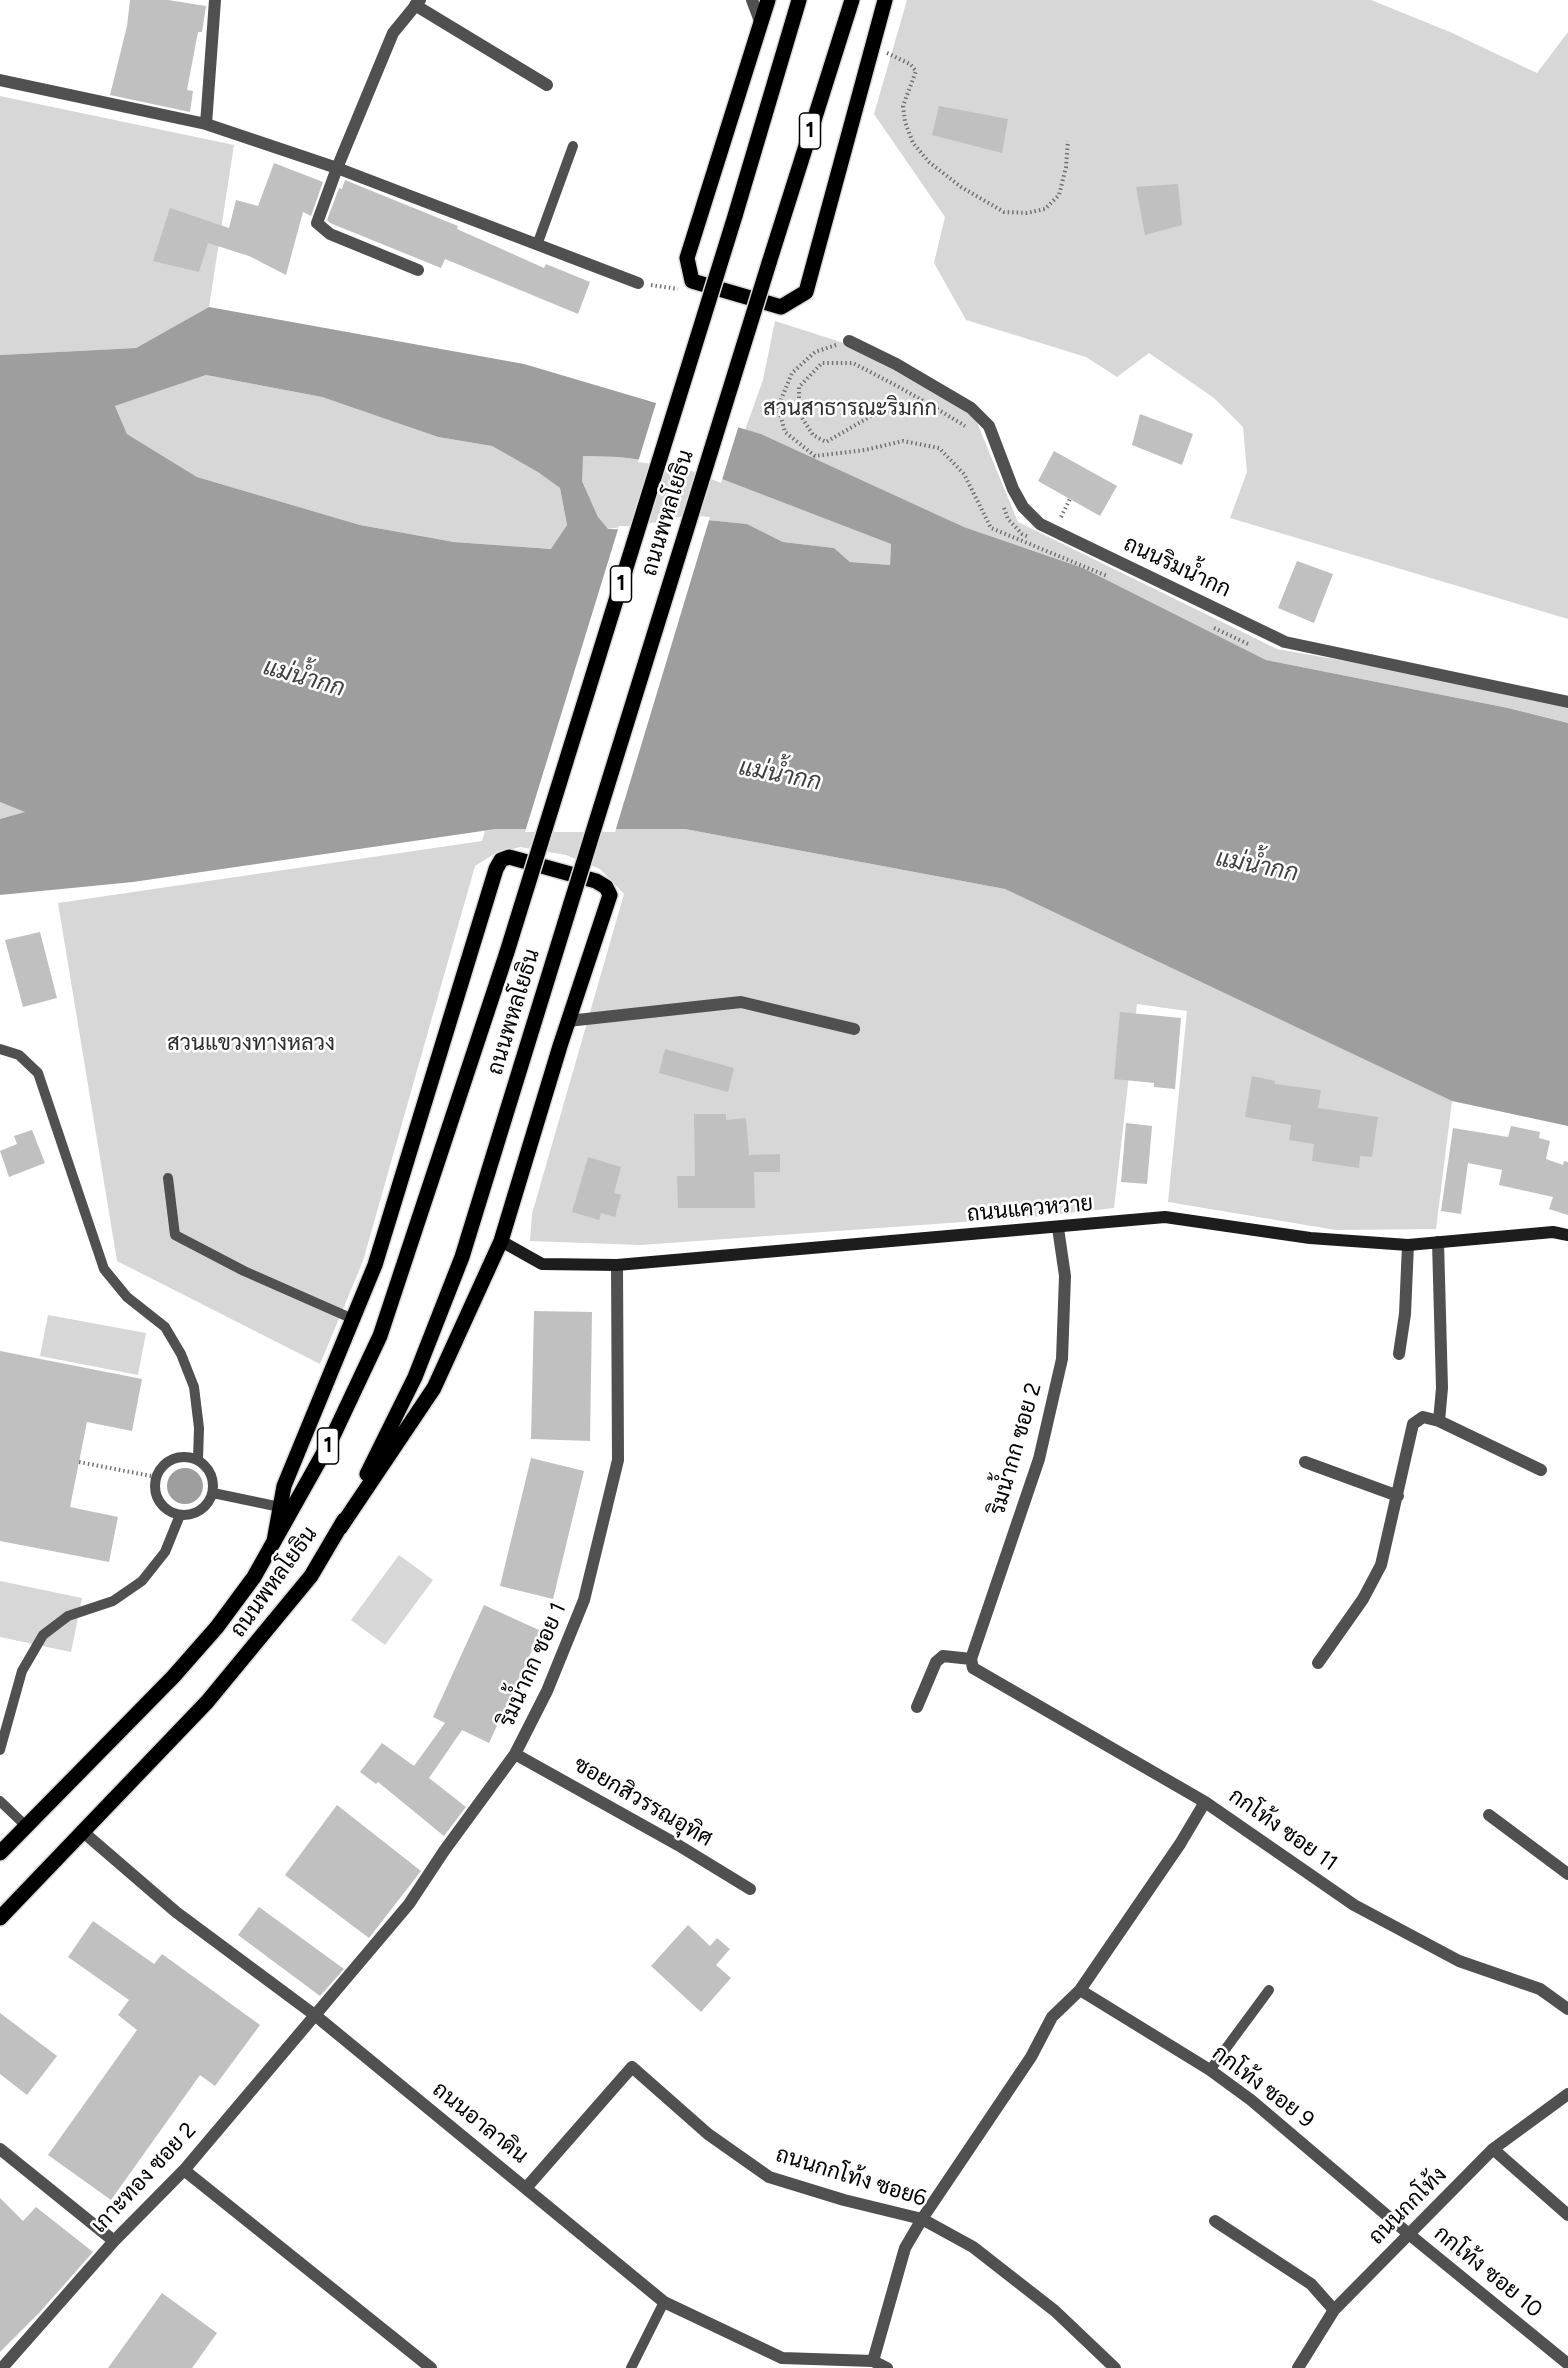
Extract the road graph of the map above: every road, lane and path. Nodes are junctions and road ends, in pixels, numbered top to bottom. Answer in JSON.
{"nodes":[{"id":1,"x":215,"y":0,"type":"edge"},
{"id":2,"x":752,"y":0,"type":"edge"},
{"id":3,"x":768,"y":0,"type":"edge"},
{"id":4,"x":799,"y":0,"type":"edge"},
{"id":5,"x":852,"y":0,"type":"edge"},
{"id":6,"x":885,"y":0,"type":"edge"},
{"id":7,"x":418,"y":2,"type":"edge"},
{"id":8,"x":761,"y":24,"type":"junction"},
{"id":9,"x":871,"y":45,"type":"junction"},
{"id":10,"x":0,"y":80,"type":"edge"},
{"id":11,"x":547,"y":85,"type":"dead end"},
{"id":12,"x":206,"y":124,"type":"junction"},
{"id":13,"x":1068,"y":141,"type":"dead end"},
{"id":14,"x":573,"y":146,"type":"dead end"},
{"id":15,"x":337,"y":168,"type":"junction"},
{"id":16,"x":537,"y":245,"type":"junction"},
{"id":17,"x":418,"y":270,"type":"dead end"},
{"id":18,"x":692,"y":281,"type":"junction"},
{"id":19,"x":639,"y":283,"type":"joint"},
{"id":20,"x":849,"y":341,"type":"dead end"},
{"id":21,"x":923,"y":401,"type":"joint"},
{"id":22,"x":1568,"y":702,"type":"edge"},
{"id":23,"x":568,"y":1021,"type":"junction"},
{"id":24,"x":854,"y":1029,"type":"dead end"},
{"id":25,"x":0,"y":1050,"type":"edge"},
{"id":26,"x":168,"y":1178,"type":"dead end"},
{"id":27,"x":1058,"y":1228,"type":"junction"},
{"id":28,"x":1568,"y":1235,"type":"edge"},
{"id":29,"x":501,"y":1241,"type":"junction"},
{"id":30,"x":1438,"y":1242,"type":"junction"},
{"id":31,"x":1408,"y":1245,"type":"junction"},
{"id":32,"x":617,"y":1265,"type":"junction"},
{"id":33,"x":353,"y":1319,"type":"junction"},
{"id":34,"x":1399,"y":1354,"type":"dead end"},
{"id":35,"x":1439,"y":1421,"type":"junction"},
{"id":36,"x":198,"y":1460,"type":"junction"},
{"id":37,"x":79,"y":1462,"type":"dead end"},
{"id":38,"x":1305,"y":1462,"type":"dead end"},
{"id":39,"x":1541,"y":1470,"type":"dead end"},
{"id":40,"x":156,"y":1477,"type":"junction"},
{"id":41,"x":213,"y":1493,"type":"junction"},
{"id":42,"x":1398,"y":1496,"type":"junction"},
{"id":43,"x":280,"y":1507,"type":"junction"},
{"id":44,"x":180,"y":1515,"type":"junction"},
{"id":45,"x":340,"y":1528,"type":"junction"},
{"id":46,"x":274,"y":1541,"type":"junction"},
{"id":47,"x":971,"y":1659,"type":"junction"},
{"id":48,"x":1318,"y":1663,"type":"dead end"},
{"id":49,"x":917,"y":1707,"type":"dead end"},
{"id":50,"x":0,"y":1750,"type":"edge"},
{"id":51,"x":515,"y":1754,"type":"junction"},
{"id":52,"x":0,"y":1801,"type":"edge"},
{"id":53,"x":1205,"y":1802,"type":"junction"},
{"id":54,"x":1489,"y":1815,"type":"dead end"},
{"id":55,"x":27,"y":1827,"type":"junction"},
{"id":56,"x":82,"y":1831,"type":"junction"},
{"id":57,"x":0,"y":1853,"type":"edge"},
{"id":58,"x":1568,"y":1874,"type":"edge"},
{"id":59,"x":750,"y":1889,"type":"dead end"},
{"id":60,"x":0,"y":1918,"type":"edge"},
{"id":61,"x":1080,"y":1990,"type":"junction"},
{"id":62,"x":1269,"y":1990,"type":"dead end"},
{"id":63,"x":1568,"y":2009,"type":"edge"},
{"id":64,"x":316,"y":2016,"type":"junction"},
{"id":65,"x":1210,"y":2070,"type":"junction"},
{"id":66,"x":1568,"y":2094,"type":"edge"},
{"id":67,"x":0,"y":2149,"type":"edge"},
{"id":68,"x":1493,"y":2149,"type":"junction"},
{"id":69,"x":184,"y":2170,"type":"junction"},
{"id":70,"x":526,"y":2188,"type":"junction"},
{"id":71,"x":1568,"y":2215,"type":"edge"},
{"id":72,"x":922,"y":2219,"type":"junction"},
{"id":73,"x":1215,"y":2221,"type":"dead end"},
{"id":74,"x":1410,"y":2235,"type":"junction"},
{"id":75,"x":114,"y":2241,"type":"junction"},
{"id":76,"x":664,"y":2302,"type":"junction"},
{"id":77,"x":1334,"y":2310,"type":"junction"},
{"id":78,"x":873,"y":2361,"type":"junction"},
{"id":79,"x":1568,"y":2364,"type":"edge"},
{"id":80,"x":2,"y":2368,"type":"edge"},
{"id":81,"x":431,"y":2368,"type":"edge"},
{"id":82,"x":631,"y":2368,"type":"edge"},
{"id":83,"x":887,"y":2368,"type":"edge"},
{"id":84,"x":1115,"y":2368,"type":"edge"},
{"id":85,"x":1298,"y":2368,"type":"edge"}],
"edges":[{"from":1,"to":12,"type":"street"},
{"from":2,"to":8,"type":"street"},
{"from":3,"to":8,"type":"main road"},
{"from":4,"to":46,"type":"main road","name":"ถนนพหลโยธิน","number":"1","bridge":true},
{"from":5,"to":45,"type":"main road","name":"ถนนพหลโยธิน","number":"1","bridge":true},
{"from":6,"to":9,"type":"main road"},
{"from":7,"to":11,"type":"street"},
{"from":7,"to":15,"type":"street"},
{"from":8,"to":18,"type":"main road"},
{"from":9,"to":13,"type":"path"},
{"from":9,"to":18,"type":"main road"},
{"from":10,"to":12,"type":"street"},
{"from":12,"to":15,"type":"street"},
{"from":14,"to":16,"type":"lane"},
{"from":15,"to":16,"type":"street"},
{"from":15,"to":17,"type":"street"},
{"from":16,"to":19,"type":"street"},
{"from":18,"to":19,"type":"path"},
{"from":20,"to":22,"type":"street","name":"ถนนริมน้ำกก"},
{"from":21,"to":21,"type":"path"},
{"from":23,"to":24,"type":"street"},
{"from":23,"to":29,"type":"main road"},
{"from":23,"to":33,"type":"main road"},
{"from":25,"to":36,"type":"lane"},
{"from":26,"to":33,"type":"lane"},
{"from":27,"to":31,"type":"street","name":"ถนนแควหวาย"},
{"from":27,"to":32,"type":"street","name":"ถนนแควหวาย"},
{"from":27,"to":47,"type":"street","name":"ริมน้ำกก ซอย 2"},
{"from":28,"to":30,"type":"street","name":"ถนนแควหวาย"},
{"from":29,"to":32,"type":"street","name":"ถนนแควหวาย"},
{"from":29,"to":45,"type":"main road"},
{"from":30,"to":31,"type":"street","name":"ถนนแควหวาย"},
{"from":30,"to":35,"type":"street"},
{"from":31,"to":34,"type":"street"},
{"from":32,"to":51,"type":"street","name":"ริมน้ำกก ซอย 1"},
{"from":33,"to":43,"type":"main road"},
{"from":35,"to":39,"type":"street"},
{"from":35,"to":42,"type":"street"},
{"from":36,"to":40,"type":"lane"},
{"from":36,"to":41,"type":"lane"},
{"from":37,"to":40,"type":"path"},
{"from":38,"to":42,"type":"street"},
{"from":40,"to":44,"type":"lane"},
{"from":41,"to":43,"type":"lane"},
{"from":41,"to":44,"type":"lane"},
{"from":42,"to":48,"type":"street"},
{"from":43,"to":46,"type":"main road"},
{"from":44,"to":50,"type":"lane"},
{"from":45,"to":56,"type":"main road","name":"ถนนพหลโยธิน","number":"1"},
{"from":46,"to":55,"type":"main road","name":"ถนนพหลโยธิน","number":"1"},
{"from":47,"to":49,"type":"street"},
{"from":47,"to":53,"type":"street","name":"กกโท้ง ซอย 11"},
{"from":51,"to":59,"type":"street","name":"ซอยกสิวรรณอุทิศ"},
{"from":51,"to":64,"type":"street","name":"ริมน้ำกก ซอย 1"},
{"from":52,"to":55,"type":"lane"},
{"from":53,"to":61,"type":"street"},
{"from":53,"to":63,"type":"street","name":"กกโท้ง ซอย 11"},
{"from":54,"to":58,"type":"street"},
{"from":55,"to":57,"type":"main road","name":"ถนนพหลโยธิน","number":"1"},
{"from":56,"to":60,"type":"main road","name":"ถนนพหลโยธิน","number":"1"},
{"from":56,"to":64,"type":"street","name":"ถนนอาลาดิน"},
{"from":61,"to":65,"type":"street","name":"กกโท้ง ซอย 9"},
{"from":61,"to":72,"type":"street"},
{"from":62,"to":65,"type":"lane"},
{"from":64,"to":69,"type":"street","name":"เกาะทอง ซอย 2"},
{"from":64,"to":70,"type":"street","name":"ถนนอาลาดิน"},
{"from":65,"to":74,"type":"street","name":"กกโท้ง ซอย 9"},
{"from":66,"to":68,"type":"street","name":"ถนนกกโท้ง"},
{"from":67,"to":75,"type":"street"},
{"from":68,"to":71,"type":"street"},
{"from":68,"to":74,"type":"street","name":"ถนนกกโท้ง"},
{"from":69,"to":75,"type":"street","name":"เกาะทอง ซอย 2"},
{"from":69,"to":81,"type":"street"},
{"from":70,"to":72,"type":"street","name":"ถนนกกโท้ง ซอย6"},
{"from":70,"to":76,"type":"street","name":"ถนนอาลาดิน"},
{"from":72,"to":78,"type":"street"},
{"from":72,"to":84,"type":"street","name":"ถนนกกโท้ง ซอย6"},
{"from":73,"to":77,"type":"street"},
{"from":74,"to":77,"type":"street","name":"ถนนกกโท้ง"},
{"from":74,"to":79,"type":"street","name":"กกโท้ง ซอย 10"},
{"from":75,"to":80,"type":"street","name":"เกาะทอง ซอย 2"},
{"from":76,"to":78,"type":"street","name":"ถนนอาลาดิน"},
{"from":76,"to":82,"type":"lane"},
{"from":77,"to":85,"type":"street","name":"ถนนกกโท้ง"},
{"from":78,"to":83,"type":"street","name":"ถนนอาลาดิน"}]}
